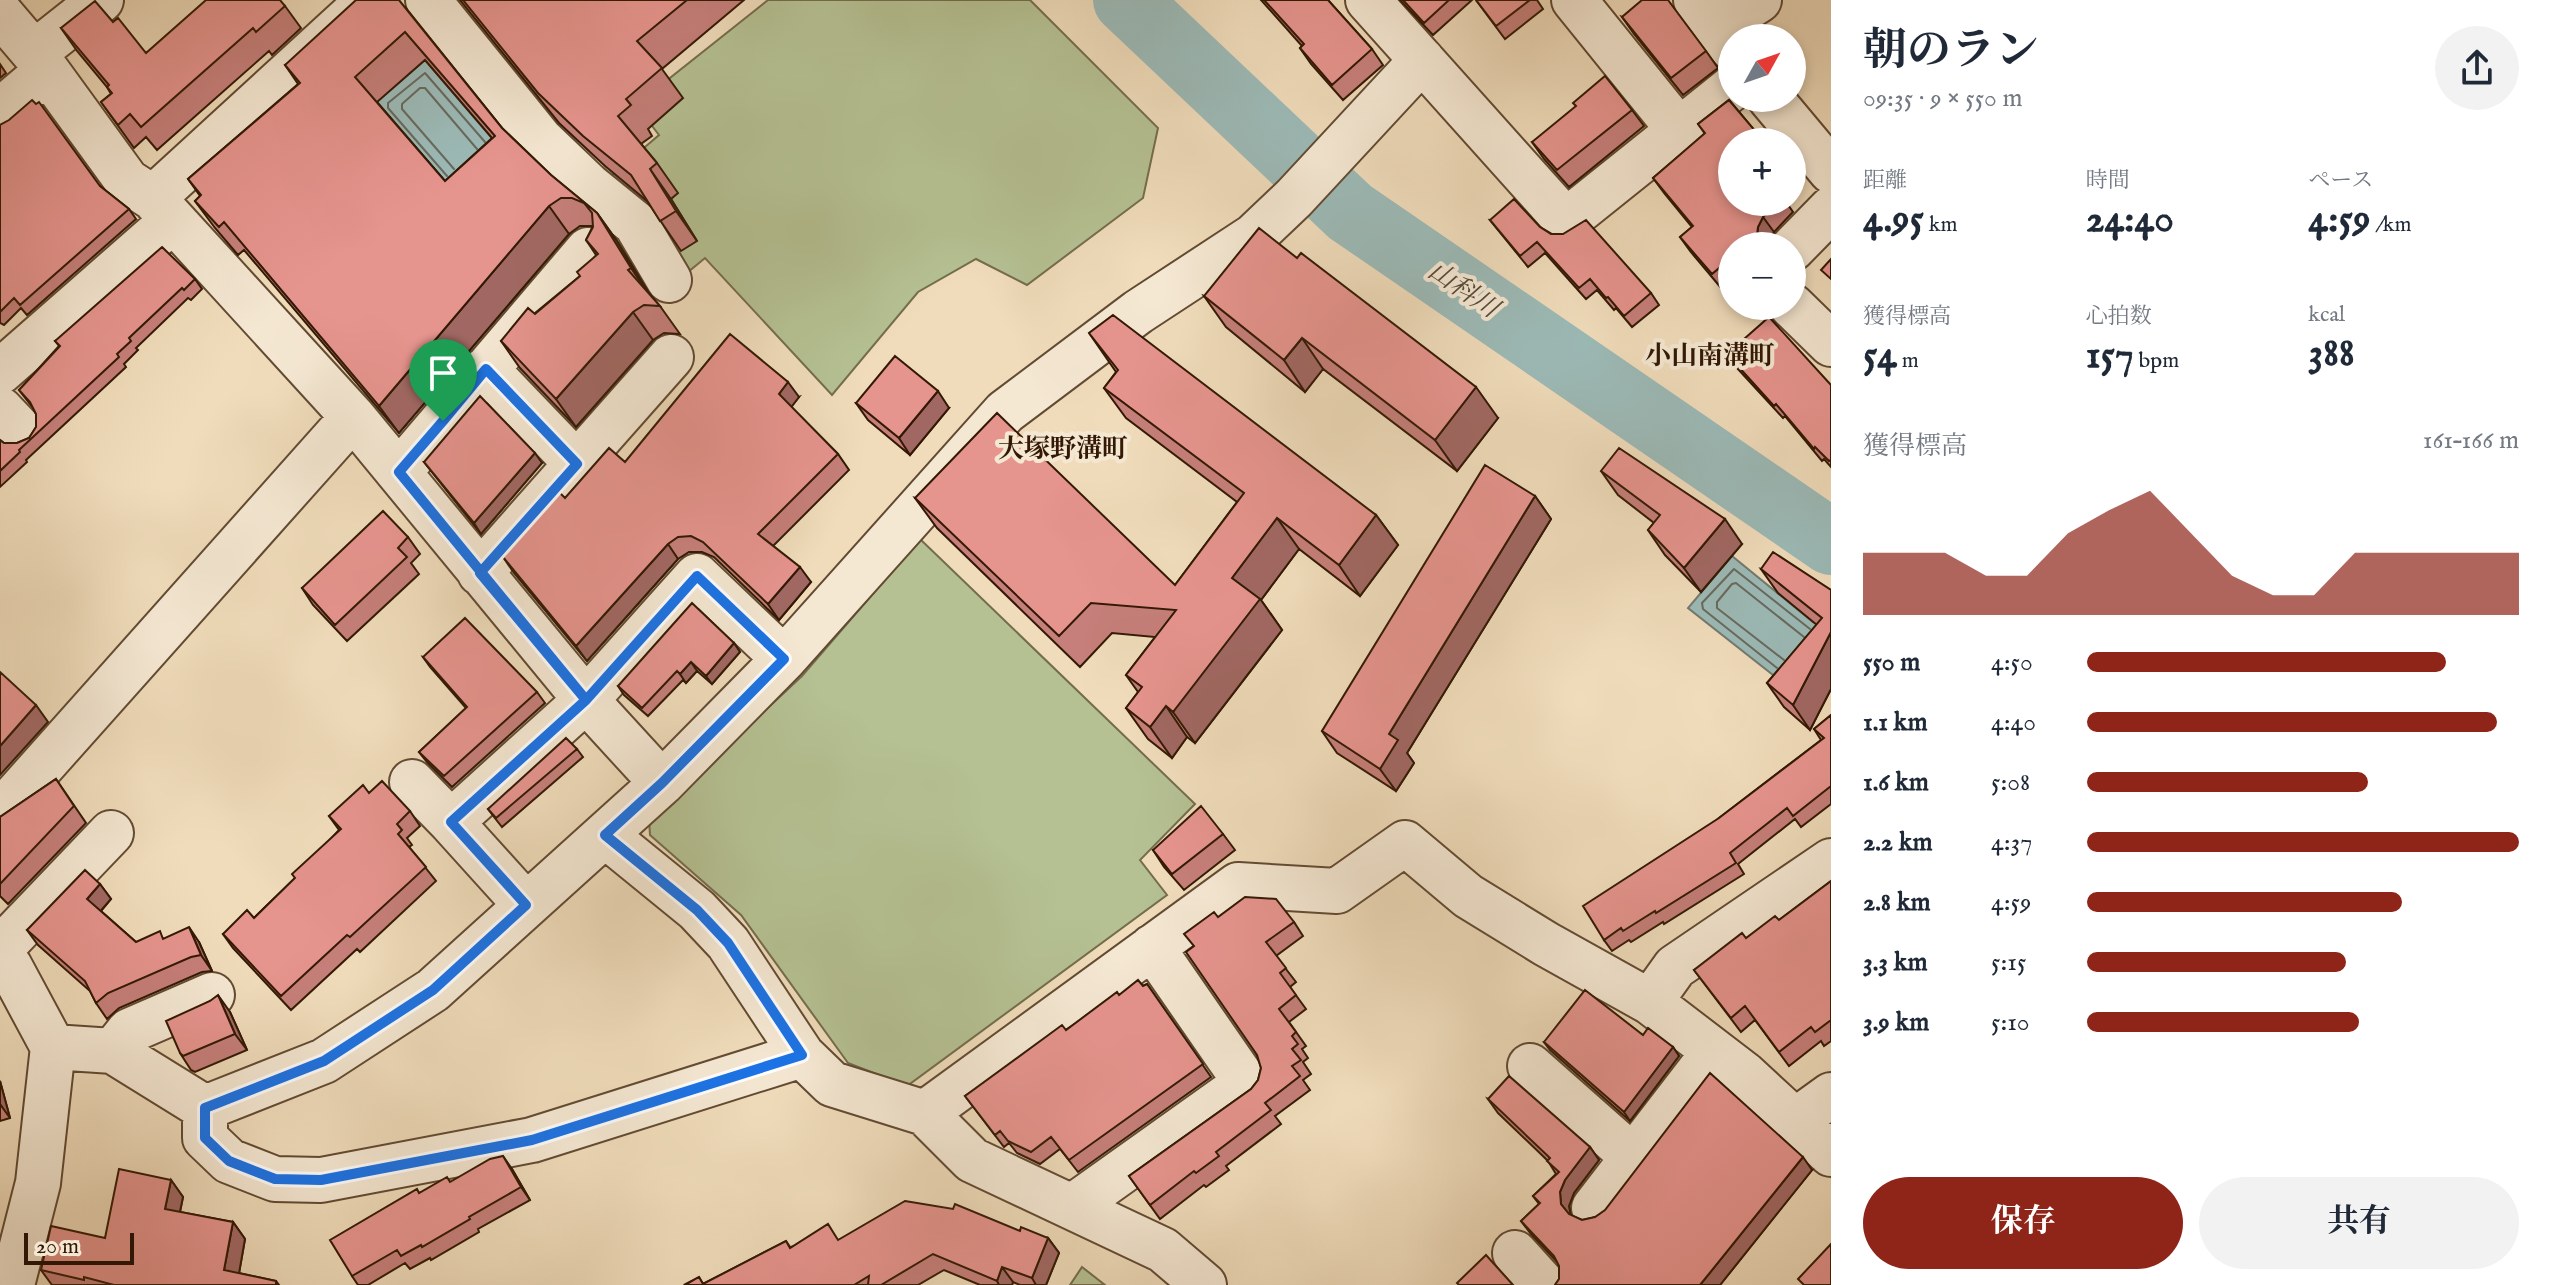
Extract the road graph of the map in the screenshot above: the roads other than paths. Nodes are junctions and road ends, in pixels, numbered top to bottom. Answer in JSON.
{"nodes":[{"id":1,"x":101,"y":0,"type":"edge"},
{"id":2,"x":369,"y":0,"type":"edge"},
{"id":3,"x":428,"y":0,"type":"edge"},
{"id":4,"x":1368,"y":0,"type":"edge"},
{"id":5,"x":1574,"y":0,"type":"edge"},
{"id":6,"x":1759,"y":0,"type":"edge"},
{"id":7,"x":0,"y":13,"type":"edge"},
{"id":8,"x":1715,"y":25,"type":"edge"},
{"id":9,"x":1422,"y":60,"type":"junction"},
{"id":10,"x":40,"y":62,"type":"junction"},
{"id":11,"x":1718,"y":99,"type":"edge"},
{"id":12,"x":0,"y":111,"type":"edge"},
{"id":13,"x":1782,"y":112,"type":"edge"},
{"id":14,"x":1679,"y":130,"type":"junction"},
{"id":15,"x":1831,"y":171,"type":"edge"},
{"id":16,"x":1831,"y":209,"type":"edge"},
{"id":17,"x":162,"y":210,"type":"junction"},
{"id":18,"x":1806,"y":235,"type":"edge"},
{"id":19,"x":588,"y":250,"type":"edge"},
{"id":20,"x":669,"y":280,"type":"dead end"},
{"id":21,"x":1806,"y":320,"type":"edge"},
{"id":22,"x":1831,"y":344,"type":"edge"},
{"id":23,"x":671,"y":357,"type":"dead end"},
{"id":24,"x":486,"y":369,"type":"junction"},
{"id":25,"x":0,"y":372,"type":"edge"},
{"id":26,"x":353,"y":417,"type":"junction"},
{"id":27,"x":577,"y":464,"type":"junction"},
{"id":28,"x":399,"y":472,"type":"junction"},
{"id":29,"x":480,"y":573,"type":"junction"},
{"id":30,"x":784,"y":659,"type":"junction"},
{"id":31,"x":586,"y":700,"type":"junction"},
{"id":32,"x":412,"y":782,"type":"dead end"},
{"id":33,"x":662,"y":783,"type":"junction"},
{"id":34,"x":0,"y":813,"type":"edge"},
{"id":35,"x":451,"y":822,"type":"junction"},
{"id":36,"x":111,"y":833,"type":"dead end"},
{"id":37,"x":605,"y":835,"type":"junction"},
{"id":38,"x":1831,"y":861,"type":"edge"},
{"id":39,"x":526,"y":905,"type":"junction"},
{"id":40,"x":1152,"y":947,"type":"junction"},
{"id":41,"x":0,"y":952,"type":"edge"},
{"id":42,"x":212,"y":995,"type":"edge"},
{"id":43,"x":1650,"y":1002,"type":"junction"},
{"id":44,"x":53,"y":1047,"type":"junction"},
{"id":45,"x":113,"y":1051,"type":"junction"},
{"id":46,"x":1714,"y":1052,"type":"junction"},
{"id":47,"x":802,"y":1055,"type":"junction"},
{"id":48,"x":1530,"y":1066,"type":"dead end"},
{"id":49,"x":1831,"y":1095,"type":"edge"},
{"id":50,"x":205,"y":1108,"type":"junction"},
{"id":51,"x":925,"y":1113,"type":"junction"},
{"id":52,"x":1795,"y":1121,"type":"junction"},
{"id":53,"x":1831,"y":1154,"type":"edge"},
{"id":54,"x":1633,"y":1157,"type":"junction"},
{"id":55,"x":19,"y":1187,"type":"edge"},
{"id":56,"x":1072,"y":1207,"type":"junction"},
{"id":57,"x":1594,"y":1208,"type":"dead end"},
{"id":58,"x":1515,"y":1253,"type":"dead end"},
{"id":59,"x":12,"y":1285,"type":"edge"},
{"id":60,"x":1204,"y":1285,"type":"edge"},
{"id":61,"x":1544,"y":1285,"type":"edge"}],
"edges":[{"from":1,"to":10,"type":"street"},
{"from":2,"to":17,"type":"street"},
{"from":3,"to":20,"type":"street"},
{"from":4,"to":9,"type":"street"},
{"from":5,"to":14,"type":"street"},
{"from":6,"to":8,"type":"street"},
{"from":7,"to":10,"type":"street"},
{"from":9,"to":14,"type":"street"},
{"from":9,"to":30,"type":"street"},
{"from":10,"to":12,"type":"street"},
{"from":10,"to":17,"type":"street"},
{"from":11,"to":14,"type":"street"},
{"from":13,"to":15,"type":"street"},
{"from":16,"to":18,"type":"street"},
{"from":17,"to":25,"type":"street"},
{"from":17,"to":26,"type":"street"},
{"from":19,"to":24,"type":"street"},
{"from":21,"to":22,"type":"street"},
{"from":23,"to":27,"type":"street"},
{"from":24,"to":27,"type":"street"},
{"from":24,"to":28,"type":"street"},
{"from":26,"to":28,"type":"street"},
{"from":26,"to":34,"type":"street"},
{"from":27,"to":29,"type":"street"},
{"from":28,"to":29,"type":"street"},
{"from":29,"to":31,"type":"street"},
{"from":30,"to":31,"type":"street"},
{"from":30,"to":33,"type":"street"},
{"from":31,"to":33,"type":"street"},
{"from":31,"to":35,"type":"street"},
{"from":32,"to":35,"type":"street"},
{"from":33,"to":37,"type":"street"},
{"from":35,"to":39,"type":"street"},
{"from":36,"to":41,"type":"street"},
{"from":37,"to":39,"type":"street"},
{"from":37,"to":47,"type":"street"},
{"from":38,"to":43,"type":"street"},
{"from":39,"to":50,"type":"street"},
{"from":40,"to":43,"type":"street"},
{"from":40,"to":51,"type":"street"},
{"from":40,"to":56,"type":"street"},
{"from":41,"to":44,"type":"street"},
{"from":42,"to":45,"type":"street"},
{"from":43,"to":46,"type":"street"},
{"from":44,"to":45,"type":"street"},
{"from":44,"to":55,"type":"street"},
{"from":45,"to":50,"type":"street"},
{"from":46,"to":52,"type":"street"},
{"from":46,"to":54,"type":"street"},
{"from":47,"to":50,"type":"street"},
{"from":47,"to":51,"type":"street"},
{"from":48,"to":54,"type":"street"},
{"from":49,"to":52,"type":"street"},
{"from":51,"to":56,"type":"street"},
{"from":52,"to":53,"type":"street"},
{"from":54,"to":57,"type":"street"},
{"from":55,"to":59,"type":"street"},
{"from":56,"to":60,"type":"street"},
{"from":58,"to":61,"type":"street"}]}
